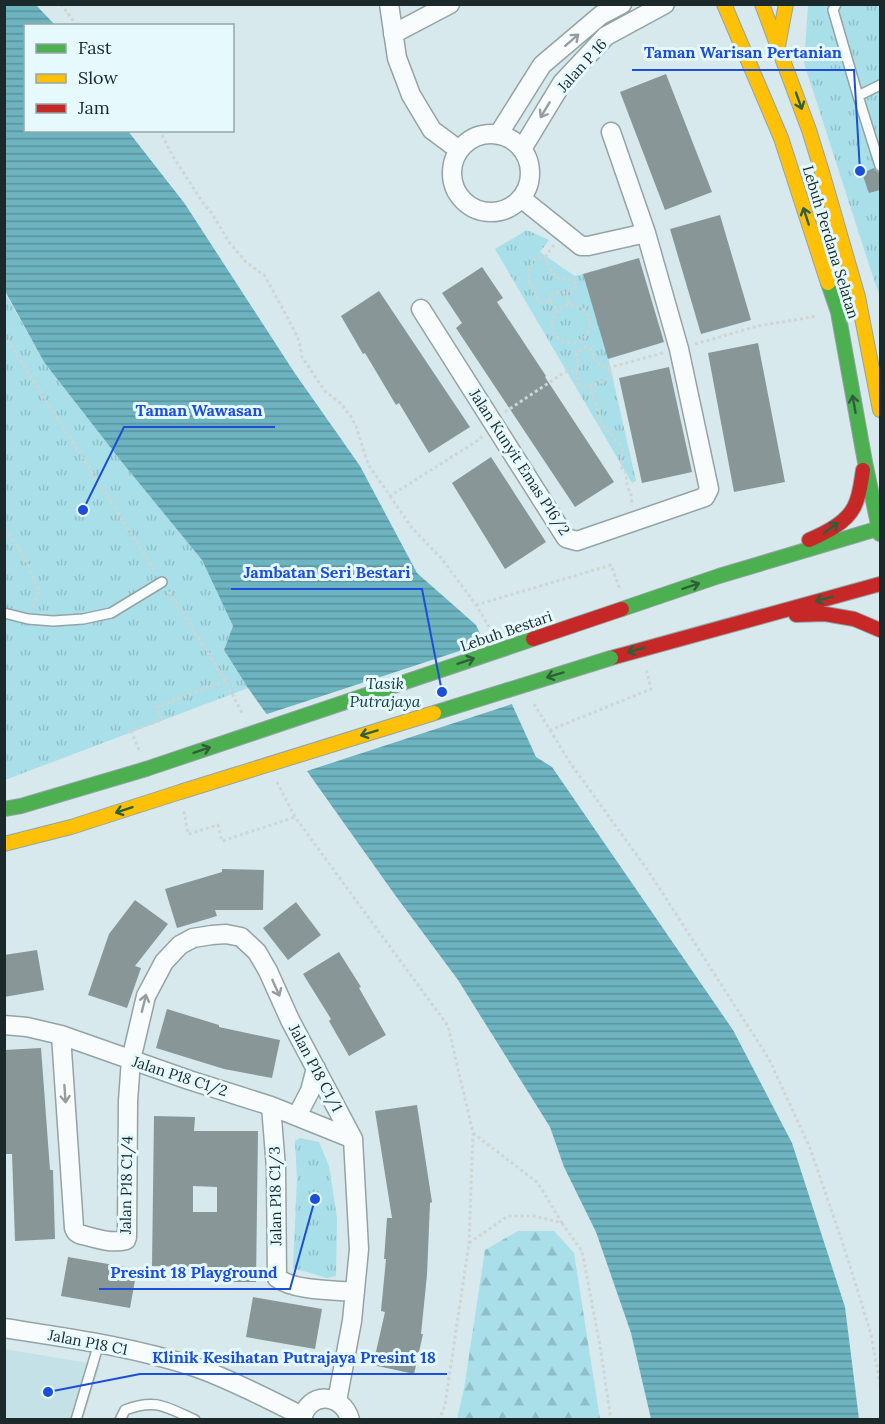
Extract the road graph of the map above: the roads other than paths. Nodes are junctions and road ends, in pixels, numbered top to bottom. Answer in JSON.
{"nodes":[{"id":1,"x":389,"y":4,"type":"edge"},
{"id":2,"x":450,"y":4,"type":"edge"},
{"id":3,"x":622,"y":4,"type":"edge"},
{"id":4,"x":665,"y":4,"type":"edge"},
{"id":5,"x":724,"y":4,"type":"edge"},
{"id":6,"x":762,"y":4,"type":"edge"},
{"id":7,"x":786,"y":4,"type":"edge"},
{"id":8,"x":836,"y":4,"type":"edge"},
{"id":9,"x":393,"y":34,"type":"junction"},
{"id":10,"x":778,"y":46,"type":"junction"},
{"id":11,"x":880,"y":85,"type":"edge"},
{"id":12,"x":858,"y":96,"type":"junction"},
{"id":13,"x":611,"y":132,"type":"dead end"},
{"id":14,"x":498,"y":135,"type":"junction"},
{"id":15,"x":522,"y":149,"type":"junction"},
{"id":16,"x":459,"y":150,"type":"junction"},
{"id":17,"x":880,"y":166,"type":"edge"},
{"id":18,"x":521,"y":198,"type":"junction"},
{"id":19,"x":646,"y":233,"type":"junction"},
{"id":20,"x":858,"y":297,"type":"junction"},
{"id":21,"x":421,"y":309,"type":"dead end"},
{"id":22,"x":880,"y":350,"type":"edge"},
{"id":23,"x":880,"y":410,"type":"edge"},
{"id":24,"x":865,"y":462,"type":"junction"},
{"id":25,"x":880,"y":530,"type":"edge"},
{"id":26,"x":719,"y":576,"type":"junction"},
{"id":27,"x":162,"y":582,"type":"road end"},
{"id":28,"x":880,"y":584,"type":"edge"},
{"id":29,"x":4,"y":613,"type":"edge"},
{"id":30,"x":761,"y":615,"type":"junction"},
{"id":31,"x":880,"y":630,"type":"edge"},
{"id":32,"x":4,"y":809,"type":"edge"},
{"id":33,"x":4,"y":844,"type":"edge"},
{"id":34,"x":4,"y":1025,"type":"edge"},
{"id":35,"x":61,"y":1035,"type":"junction"},
{"id":36,"x":131,"y":1060,"type":"junction"},
{"id":37,"x":316,"y":1068,"type":"junction"},
{"id":38,"x":271,"y":1106,"type":"junction"},
{"id":39,"x":297,"y":1116,"type":"junction"},
{"id":40,"x":353,"y":1139,"type":"junction"},
{"id":41,"x":355,"y":1292,"type":"junction"},
{"id":42,"x":4,"y":1328,"type":"edge"},
{"id":43,"x":99,"y":1343,"type":"junction"},
{"id":44,"x":337,"y":1401,"type":"junction"},
{"id":45,"x":174,"y":1415,"type":"edge"},
{"id":46,"x":302,"y":1418,"type":"edge"},
{"id":47,"x":76,"y":1419,"type":"edge"},
{"id":48,"x":120,"y":1419,"type":"edge"},
{"id":49,"x":195,"y":1419,"type":"edge"},
{"id":50,"x":350,"y":1419,"type":"edge"}],
"edges":[{"from":1,"to":9,"type":"street"},
{"from":2,"to":9,"type":"street"},
{"from":14,"to":3,"type":"street","name":"Jalan P 16","one_way":true},
{"from":4,"to":15,"type":"street","name":"Jalan P 16","one_way":true},
{"from":24,"to":5,"type":"main road","name":"Lebuh Perdana Selatan","one_way":true},
{"from":6,"to":10,"type":"main road","name":"Lebuh Perdana Selatan"},
{"from":7,"to":10,"type":"main road"},
{"from":8,"to":12,"type":"lane"},
{"from":9,"to":16,"type":"street"},
{"from":10,"to":20,"type":"main road","name":"Lebuh Perdana Selatan","one_way":true},
{"from":11,"to":12,"type":"lane"},
{"from":12,"to":17,"type":"lane"},
{"from":13,"to":19,"type":"street","name":"Jalan Kunyit Emas P16/2"},
{"from":14,"to":15,"type":"street"},
{"from":14,"to":16,"type":"street"},
{"from":15,"to":18,"type":"street"},
{"from":16,"to":18,"type":"street"},
{"from":18,"to":19,"type":"street"},
{"from":19,"to":21,"type":"street","name":"Jalan Kunyit Emas P16/2"},
{"from":20,"to":22,"type":"main road"},
{"from":20,"to":23,"type":"main road","name":"Lebuh Perdana Selatan"},
{"from":24,"to":25,"type":"main road","name":"Lebuh Perdana Selatan"},
{"from":26,"to":24,"type":"main road","one_way":true},
{"from":25,"to":26,"type":"main road","name":"Lebuh Bestari"},
{"from":32,"to":26,"type":"main road","name":"Lebuh Bestari","one_way":true,"bridge":true},
{"from":27,"to":29,"type":"lane"},
{"from":28,"to":30,"type":"main road","one_way":true},
{"from":30,"to":31,"type":"main road"},
{"from":30,"to":33,"type":"main road","one_way":true,"bridge":true},
{"from":34,"to":35,"type":"street","name":"Jalan P18 C1/2"},
{"from":35,"to":36,"type":"street","name":"Jalan P18 C1/2"},
{"from":35,"to":36,"type":"street","name":"Jalan P18 C1/4","one_way":true},
{"from":36,"to":37,"type":"street","name":"Jalan P18 C1/1","one_way":true},
{"from":36,"to":38,"type":"street","name":"Jalan P18 C1/2"},
{"from":37,"to":39,"type":"street"},
{"from":37,"to":40,"type":"street","name":"Jalan P18 C1/1"},
{"from":38,"to":39,"type":"street","name":"Jalan P18 C1/2"},
{"from":38,"to":41,"type":"street","name":"Jalan P18 C1/3"},
{"from":39,"to":40,"type":"street","name":"Jalan P18 C1/2"},
{"from":40,"to":41,"type":"street","name":"Jalan P18 C1/1"},
{"from":41,"to":44,"type":"street","name":"Jalan P18 C1/1"},
{"from":42,"to":43,"type":"street","name":"Jalan P18 C1"},
{"from":43,"to":46,"type":"street","name":"Jalan P18 C1"},
{"from":43,"to":47,"type":"lane"},
{"from":44,"to":46,"type":"street"},
{"from":44,"to":50,"type":"street"},
{"from":45,"to":48,"type":"lane"},
{"from":45,"to":49,"type":"lane"}]}
